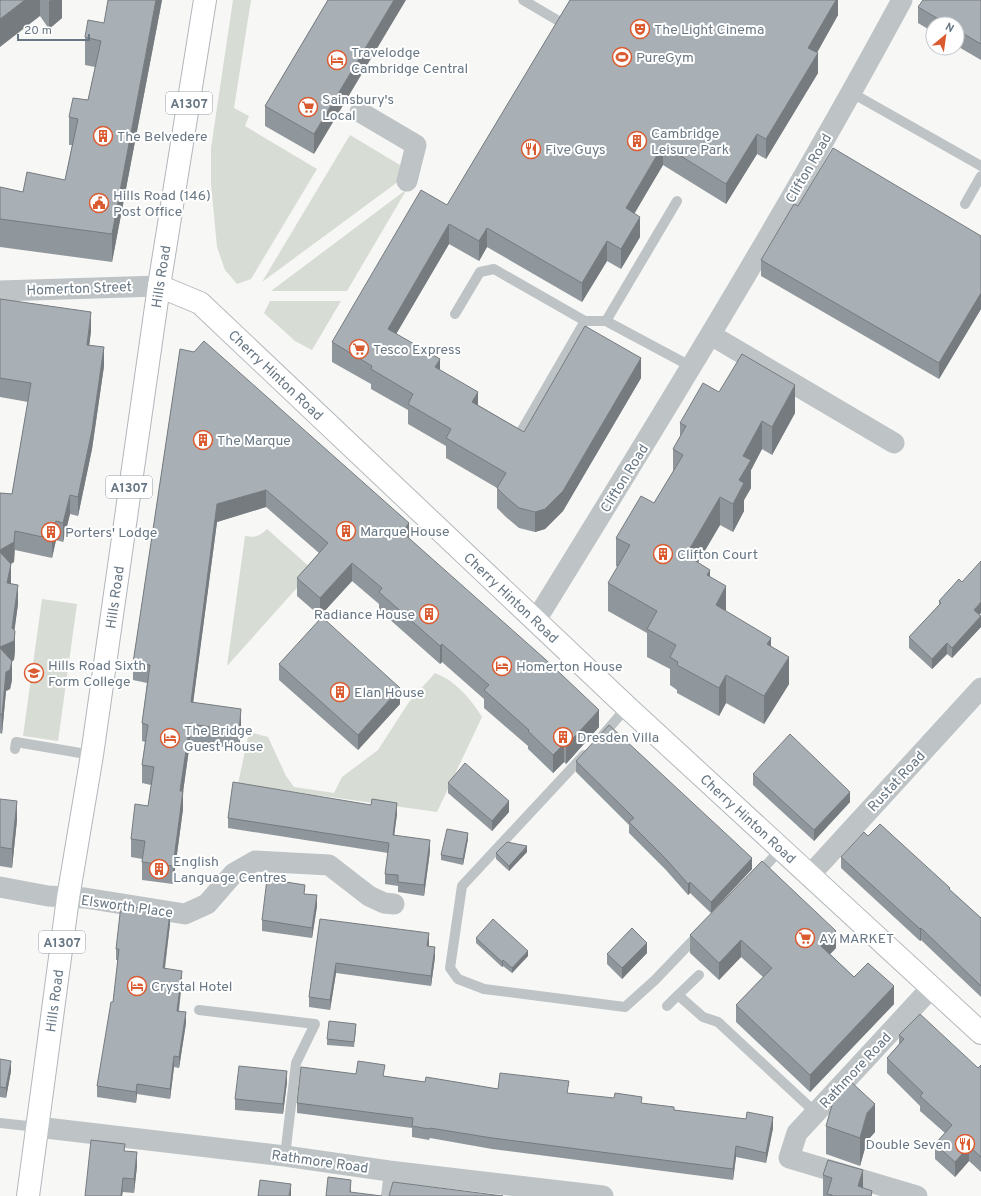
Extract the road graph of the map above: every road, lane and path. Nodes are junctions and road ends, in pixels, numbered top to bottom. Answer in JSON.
{"nodes":[{"id":1,"x":205,"y":0,"type":"edge"},
{"id":2,"x":523,"y":0,"type":"edge"},
{"id":3,"x":902,"y":0,"type":"edge"},
{"id":4,"x":557,"y":20,"type":"edge"},
{"id":5,"x":852,"y":93,"type":"junction"},
{"id":6,"x":360,"y":112,"type":"dead end"},
{"id":7,"x":981,"y":166,"type":"edge"},
{"id":8,"x":981,"y":176,"type":"edge"},
{"id":9,"x":407,"y":181,"type":"dead end"},
{"id":10,"x":677,"y":201,"type":"dead end"},
{"id":11,"x":965,"y":204,"type":"dead end"},
{"id":12,"x":159,"y":286,"type":"junction"},
{"id":13,"x":0,"y":291,"type":"edge"},
{"id":14,"x":456,"y":314,"type":"dead end"},
{"id":15,"x":585,"y":321,"type":"junction"},
{"id":16,"x":606,"y":321,"type":"junction"},
{"id":17,"x":711,"y":335,"type":"junction"},
{"id":18,"x":692,"y":366,"type":"junction"},
{"id":19,"x":522,"y":430,"type":"edge"},
{"id":20,"x":894,"y":443,"type":"dead end"},
{"id":21,"x":536,"y":620,"type":"junction"},
{"id":22,"x":981,"y":688,"type":"edge"},
{"id":23,"x":628,"y":707,"type":"junction"},
{"id":24,"x":15,"y":749,"type":"dead end"},
{"id":25,"x":92,"y":755,"type":"junction"},
{"id":26,"x":781,"y":849,"type":"junction"},
{"id":27,"x":810,"y":875,"type":"junction"},
{"id":28,"x":748,"y":883,"type":"edge"},
{"id":29,"x":0,"y":887,"type":"edge"},
{"id":30,"x":68,"y":898,"type":"junction"},
{"id":31,"x":394,"y":904,"type":"dead end"},
{"id":32,"x":705,"y":929,"type":"edge"},
{"id":33,"x":699,"y":975,"type":"dead end"},
{"id":34,"x":932,"y":988,"type":"junction"},
{"id":35,"x":678,"y":995,"type":"junction"},
{"id":36,"x":667,"y":1006,"type":"dead end"},
{"id":37,"x":199,"y":1010,"type":"dead end"},
{"id":38,"x":981,"y":1034,"type":"edge"},
{"id":39,"x":816,"y":1113,"type":"junction"},
{"id":40,"x":0,"y":1122,"type":"edge"},
{"id":41,"x":37,"y":1127,"type":"junction"},
{"id":42,"x":286,"y":1156,"type":"junction"},
{"id":43,"x":389,"y":1171,"type":"junction"},
{"id":44,"x":28,"y":1196,"type":"edge"},
{"id":45,"x":386,"y":1196,"type":"edge"},
{"id":46,"x":603,"y":1196,"type":"edge"},
{"id":47,"x":917,"y":1196,"type":"edge"}],
"edges":[{"from":1,"to":12,"type":"main road","name":"Hills Road","number":"A1307"},
{"from":2,"to":4,"type":"lane"},
{"from":3,"to":5,"type":"street","name":"Clifton Road"},
{"from":5,"to":7,"type":"lane"},
{"from":5,"to":17,"type":"street","name":"Clifton Road"},
{"from":6,"to":9,"type":"street"},
{"from":8,"to":11,"type":"lane"},
{"from":10,"to":16,"type":"lane"},
{"from":12,"to":13,"type":"street","name":"Homerton Street"},
{"from":12,"to":21,"type":"main road","name":"Cherry Hinton Road"},
{"from":12,"to":25,"type":"main road","name":"Hills Road","number":"A1307"},
{"from":14,"to":15,"type":"lane"},
{"from":15,"to":16,"type":"lane"},
{"from":15,"to":19,"type":"lane"},
{"from":16,"to":18,"type":"lane"},
{"from":17,"to":18,"type":"street","name":"Clifton Road"},
{"from":17,"to":20,"type":"street"},
{"from":18,"to":21,"type":"street","name":"Clifton Road"},
{"from":21,"to":23,"type":"main road","name":"Cherry Hinton Road"},
{"from":22,"to":27,"type":"street","name":"Rustat Road"},
{"from":23,"to":26,"type":"main road","name":"Cherry Hinton Road"},
{"from":23,"to":32,"type":"lane"},
{"from":24,"to":25,"type":"lane"},
{"from":25,"to":30,"type":"main road","name":"Hills Road","number":"A1307"},
{"from":26,"to":27,"type":"main road","name":"Cherry Hinton Road"},
{"from":26,"to":28,"type":"lane"},
{"from":27,"to":34,"type":"main road","name":"Cherry Hinton Road"},
{"from":29,"to":30,"type":"street","name":"Elsworth Place"},
{"from":30,"to":31,"type":"street","name":"Elsworth Place"},
{"from":30,"to":41,"type":"main road","name":"Hills Road","number":"A1307"},
{"from":33,"to":35,"type":"lane"},
{"from":34,"to":38,"type":"main road","name":"Cherry Hinton Road"},
{"from":34,"to":39,"type":"street","name":"Rathmore Road"},
{"from":35,"to":36,"type":"lane"},
{"from":35,"to":39,"type":"lane"},
{"from":37,"to":42,"type":"lane"},
{"from":39,"to":47,"type":"street","name":"Rathmore Road"},
{"from":40,"to":41,"type":"lane"},
{"from":41,"to":42,"type":"street","name":"Rathmore Road"},
{"from":41,"to":44,"type":"main road","name":"Hills Road","number":"A1307"},
{"from":42,"to":43,"type":"street","name":"Rathmore Road"},
{"from":43,"to":45,"type":"lane"},
{"from":43,"to":46,"type":"street","name":"Rathmore Road"}]}
